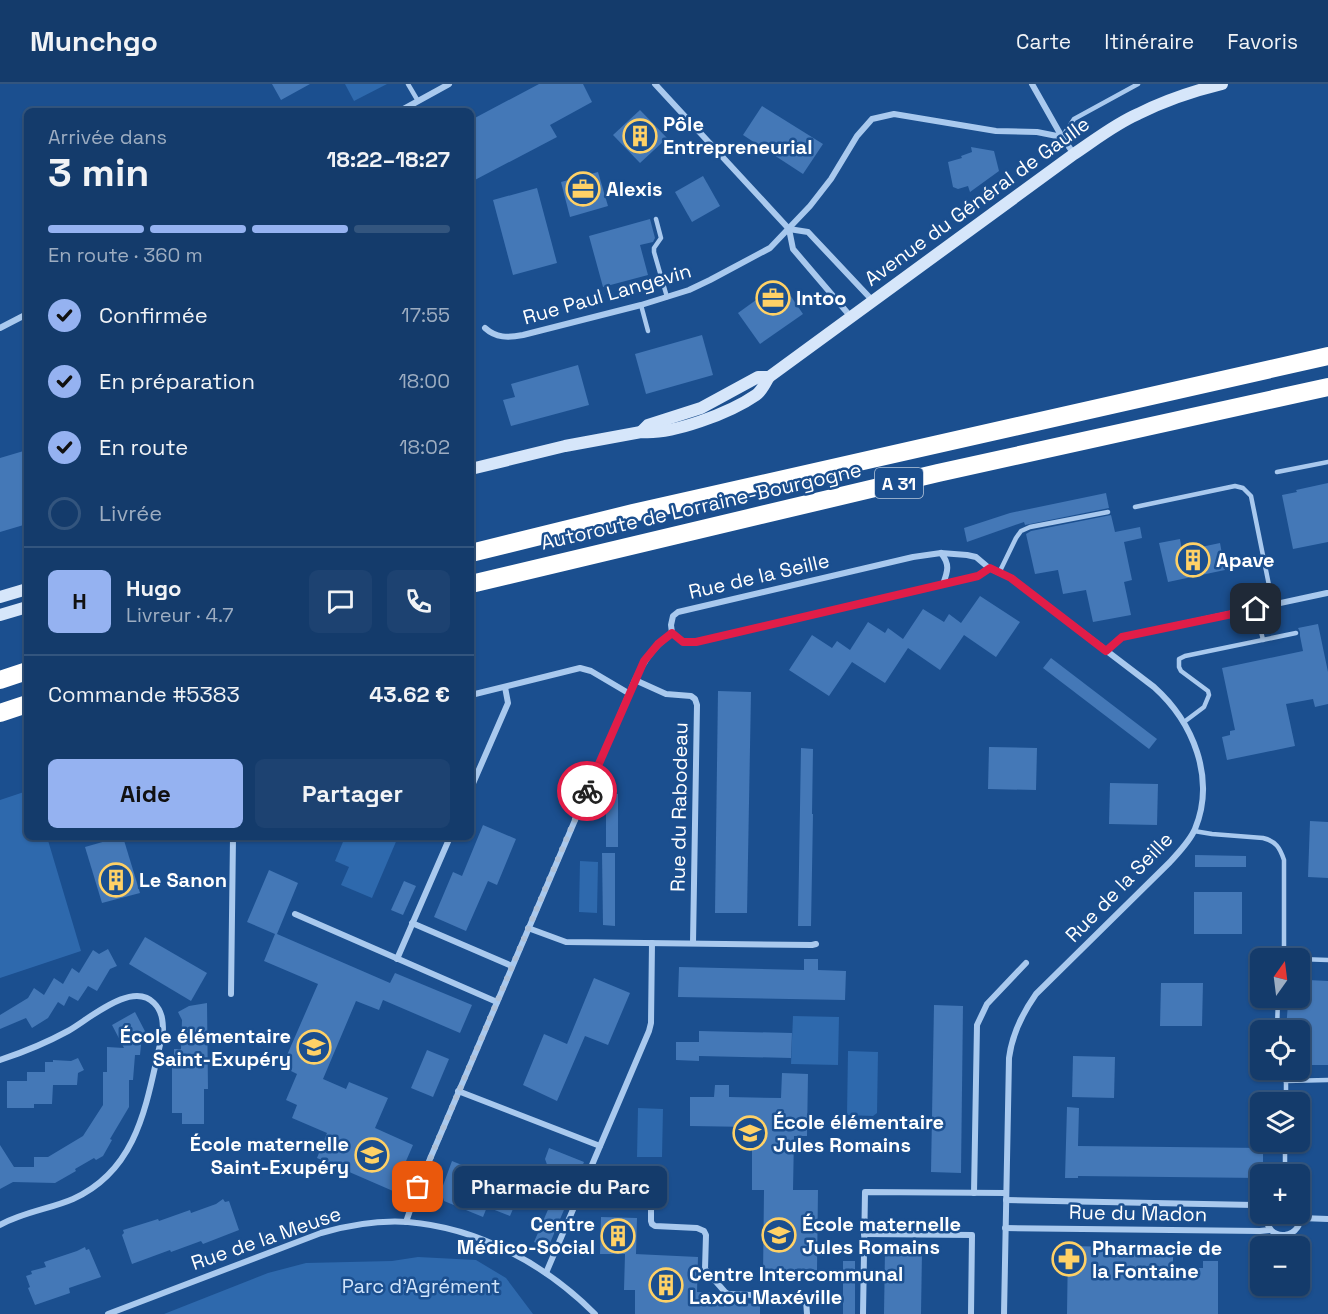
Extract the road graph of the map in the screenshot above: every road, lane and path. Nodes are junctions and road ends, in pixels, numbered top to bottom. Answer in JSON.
{"nodes":[{"id":1,"x":408,"y":84,"type":"edge"},
{"id":2,"x":450,"y":84,"type":"edge"},
{"id":3,"x":655,"y":84,"type":"edge"},
{"id":4,"x":1032,"y":84,"type":"edge"},
{"id":5,"x":1138,"y":84,"type":"edge"},
{"id":6,"x":1222,"y":84,"type":"edge"},
{"id":7,"x":418,"y":101,"type":"junction"},
{"id":8,"x":405,"y":108,"type":"edge"},
{"id":9,"x":1062,"y":137,"type":"junction"},
{"id":10,"x":1074,"y":154,"type":"junction"},
{"id":11,"x":656,"y":219,"type":"dead end"},
{"id":12,"x":789,"y":229,"type":"junction"},
{"id":13,"x":667,"y":297,"type":"junction"},
{"id":14,"x":872,"y":300,"type":"junction"},
{"id":15,"x":641,"y":305,"type":"junction"},
{"id":16,"x":24,"y":316,"type":"edge"},
{"id":17,"x":851,"y":316,"type":"junction"},
{"id":18,"x":0,"y":328,"type":"edge"},
{"id":19,"x":484,"y":328,"type":"dead end"},
{"id":20,"x":648,"y":331,"type":"dead end"},
{"id":21,"x":1328,"y":356,"type":"edge"},
{"id":22,"x":1328,"y":387,"type":"edge"},
{"id":23,"x":1328,"y":462,"type":"edge"},
{"id":24,"x":474,"y":468,"type":"edge"},
{"id":25,"x":1277,"y":472,"type":"dead end"},
{"id":26,"x":1135,"y":507,"type":"dead end"},
{"id":27,"x":1108,"y":512,"type":"dead end"},
{"id":28,"x":474,"y":552,"type":"edge"},
{"id":29,"x":941,"y":553,"type":"junction"},
{"id":30,"x":990,"y":568,"type":"junction"},
{"id":31,"x":1000,"y":572,"type":"junction"},
{"id":32,"x":474,"y":583,"type":"edge"},
{"id":33,"x":943,"y":584,"type":"junction"},
{"id":34,"x":24,"y":590,"type":"edge"},
{"id":35,"x":1327,"y":593,"type":"edge"},
{"id":36,"x":0,"y":597,"type":"edge"},
{"id":37,"x":1273,"y":605,"type":"junction"},
{"id":38,"x":24,"y":608,"type":"edge"},
{"id":39,"x":1256,"y":609,"type":"junction"},
{"id":40,"x":0,"y":615,"type":"edge"},
{"id":41,"x":672,"y":633,"type":"junction"},
{"id":42,"x":1296,"y":633,"type":"dead end"},
{"id":43,"x":1263,"y":640,"type":"junction"},
{"id":44,"x":1106,"y":651,"type":"junction"},
{"id":45,"x":24,"y":672,"type":"edge"},
{"id":46,"x":0,"y":680,"type":"edge"},
{"id":47,"x":635,"y":680,"type":"junction"},
{"id":48,"x":506,"y":687,"type":"junction"},
{"id":49,"x":474,"y":694,"type":"edge"},
{"id":50,"x":630,"y":694,"type":"junction"},
{"id":51,"x":24,"y":705,"type":"edge"},
{"id":52,"x":0,"y":713,"type":"edge"},
{"id":53,"x":1184,"y":722,"type":"junction"},
{"id":54,"x":474,"y":781,"type":"edge"},
{"id":55,"x":1194,"y":831,"type":"junction"},
{"id":56,"x":233,"y":840,"type":"edge"},
{"id":57,"x":449,"y":840,"type":"edge"},
{"id":58,"x":295,"y":914,"type":"dead end"},
{"id":59,"x":412,"y":923,"type":"junction"},
{"id":60,"x":528,"y":928,"type":"junction"},
{"id":61,"x":652,"y":943,"type":"junction"},
{"id":62,"x":693,"y":943,"type":"junction"},
{"id":63,"x":816,"y":944,"type":"dead end"},
{"id":64,"x":1284,"y":948,"type":"edge"},
{"id":65,"x":397,"y":958,"type":"junction"},
{"id":66,"x":1310,"y":959,"type":"edge"},
{"id":67,"x":1328,"y":960,"type":"edge"},
{"id":68,"x":1026,"y":963,"type":"dead end"},
{"id":69,"x":512,"y":966,"type":"junction"},
{"id":70,"x":231,"y":994,"type":"dead end"},
{"id":71,"x":496,"y":1002,"type":"junction"},
{"id":72,"x":0,"y":1060,"type":"edge"},
{"id":73,"x":1328,"y":1080,"type":"edge"},
{"id":74,"x":1286,"y":1081,"type":"joint"},
{"id":75,"x":458,"y":1091,"type":"junction"},
{"id":76,"x":1286,"y":1092,"type":"edge"},
{"id":77,"x":600,"y":1146,"type":"junction"},
{"id":78,"x":584,"y":1185,"type":"junction"},
{"id":79,"x":974,"y":1192,"type":"junction"},
{"id":80,"x":1006,"y":1197,"type":"junction"},
{"id":81,"x":1250,"y":1205,"type":"edge"},
{"id":82,"x":1310,"y":1218,"type":"edge"},
{"id":83,"x":1328,"y":1219,"type":"edge"},
{"id":84,"x":406,"y":1222,"type":"junction"},
{"id":85,"x":1268,"y":1224,"type":"edge"},
{"id":86,"x":1299,"y":1224,"type":"edge"},
{"id":87,"x":0,"y":1225,"type":"edge"},
{"id":88,"x":1005,"y":1228,"type":"junction"},
{"id":89,"x":1270,"y":1230,"type":"junction"},
{"id":90,"x":864,"y":1234,"type":"junction"},
{"id":91,"x":546,"y":1273,"type":"junction"},
{"id":92,"x":108,"y":1314,"type":"edge"},
{"id":93,"x":595,"y":1314,"type":"edge"},
{"id":94,"x":807,"y":1314,"type":"edge"},
{"id":95,"x":863,"y":1314,"type":"edge"},
{"id":96,"x":971,"y":1314,"type":"edge"},
{"id":97,"x":1004,"y":1314,"type":"edge"}],
"edges":[{"from":1,"to":7,"type":"lane"},
{"from":2,"to":7,"type":"street"},
{"from":3,"to":12,"type":"street"},
{"from":4,"to":9,"type":"street"},
{"from":5,"to":9,"type":"lane"},
{"from":6,"to":10,"type":"main road","name":"Avenue du Général de Gaulle"},
{"from":7,"to":8,"type":"street"},
{"from":9,"to":10,"type":"street"},
{"from":9,"to":12,"type":"street","name":"Rue Paul Langevin"},
{"from":10,"to":14,"type":"main road","name":"Avenue du Général de Gaulle"},
{"from":11,"to":13,"type":"lane"},
{"from":12,"to":13,"type":"street","name":"Rue Paul Langevin"},
{"from":12,"to":14,"type":"street"},
{"from":12,"to":17,"type":"street"},
{"from":13,"to":15,"type":"street","name":"Rue Paul Langevin"},
{"from":14,"to":17,"type":"main road","name":"Avenue du Général de Gaulle"},
{"from":15,"to":19,"type":"street","name":"Rue Paul Langevin"},
{"from":15,"to":20,"type":"lane"},
{"from":16,"to":18,"type":"street"},
{"from":17,"to":24,"type":"main road","name":"Avenue du Général de Gaulle"},
{"from":21,"to":28,"type":"highway","name":"Autoroute de Lorraine-Bourgogne","number":"A 31"},
{"from":22,"to":32,"type":"highway","name":"Autoroute de Lorraine-Bourgogne","number":"A 31"},
{"from":23,"to":25,"type":"lane"},
{"from":26,"to":37,"type":"lane"},
{"from":27,"to":31,"type":"lane"},
{"from":29,"to":30,"type":"street","name":"Rue de la Seille"},
{"from":29,"to":33,"type":"street"},
{"from":29,"to":41,"type":"street","name":"Rue de la Seille"},
{"from":30,"to":31,"type":"street","name":"Rue de la Seille"},
{"from":30,"to":33,"type":"street"},
{"from":31,"to":44,"type":"street","name":"Rue de la Seille"},
{"from":33,"to":41,"type":"street"},
{"from":34,"to":36,"type":"main road"},
{"from":35,"to":37,"type":"street"},
{"from":37,"to":39,"type":"street"},
{"from":38,"to":40,"type":"main road"},
{"from":39,"to":43,"type":"lane"},
{"from":39,"to":44,"type":"street"},
{"from":41,"to":47,"type":"street","name":"Rue de la Seille"},
{"from":42,"to":43,"type":"lane"},
{"from":43,"to":53,"type":"lane"},
{"from":44,"to":53,"type":"street","name":"Rue de la Seille"},
{"from":45,"to":46,"type":"highway"},
{"from":47,"to":50,"type":"street","name":"Rue de la Seille"},
{"from":47,"to":62,"type":"street","name":"Rue du Rabodeau"},
{"from":48,"to":49,"type":"street"},
{"from":48,"to":50,"type":"street"},
{"from":48,"to":54,"type":"street"},
{"from":50,"to":60,"type":"street","name":"Rue de la Seille"},
{"from":51,"to":52,"type":"highway"},
{"from":53,"to":55,"type":"street","name":"Rue de la Seille"},
{"from":55,"to":64,"type":"lane"},
{"from":55,"to":80,"type":"street","name":"Rue de la Seille"},
{"from":56,"to":70,"type":"street"},
{"from":57,"to":59,"type":"street"},
{"from":58,"to":65,"type":"street"},
{"from":59,"to":65,"type":"street"},
{"from":59,"to":69,"type":"street"},
{"from":60,"to":61,"type":"street"},
{"from":60,"to":69,"type":"street","name":"Rue de la Seille"},
{"from":61,"to":62,"type":"street"},
{"from":61,"to":77,"type":"street"},
{"from":62,"to":63,"type":"street"},
{"from":65,"to":71,"type":"street"},
{"from":66,"to":67,"type":"lane"},
{"from":68,"to":79,"type":"street"},
{"from":69,"to":71,"type":"street","name":"Rue de la Seille"},
{"from":71,"to":75,"type":"street","name":"Rue de la Seille"},
{"from":72,"to":87,"type":"street"},
{"from":73,"to":74,"type":"lane"},
{"from":74,"to":76,"type":"lane"},
{"from":75,"to":77,"type":"street"},
{"from":75,"to":84,"type":"street","name":"Rue de la Seille"},
{"from":77,"to":78,"type":"street"},
{"from":78,"to":91,"type":"street"},
{"from":78,"to":94,"type":"street"},
{"from":79,"to":80,"type":"street","name":"Rue du Madon"},
{"from":79,"to":90,"type":"street","name":"Rue du Madon"},
{"from":80,"to":81,"type":"street","name":"Rue du Madon"},
{"from":80,"to":88,"type":"street","name":"Rue de la Seille"},
{"from":82,"to":83,"type":"street"},
{"from":84,"to":91,"type":"street","name":"Rue de la Meuse"},
{"from":84,"to":92,"type":"street","name":"Rue de la Meuse"},
{"from":85,"to":89,"type":"street"},
{"from":86,"to":89,"type":"street","name":"Rue du Madon"},
{"from":88,"to":89,"type":"street","name":"Rue du Madon"},
{"from":88,"to":97,"type":"street","name":"Rue de la Seille"},
{"from":90,"to":95,"type":"street"},
{"from":90,"to":96,"type":"street"},
{"from":91,"to":93,"type":"street","name":"Rue de la Meuse"}]}
